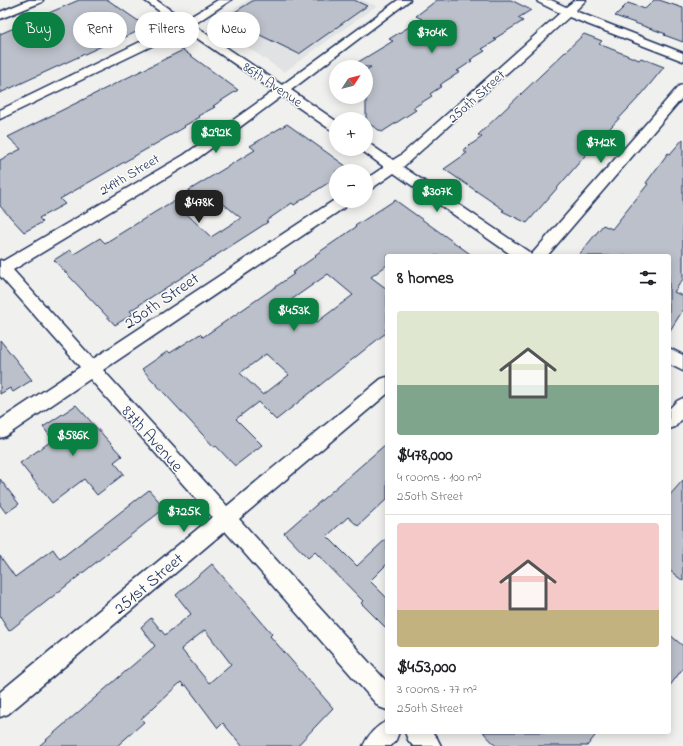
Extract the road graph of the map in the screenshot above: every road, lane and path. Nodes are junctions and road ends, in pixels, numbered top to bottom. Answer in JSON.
{"nodes":[{"id":1,"x":38,"y":0,"type":"edge"},
{"id":2,"x":150,"y":0,"type":"edge"},
{"id":3,"x":226,"y":0,"type":"edge"},
{"id":4,"x":405,"y":0,"type":"edge"},
{"id":5,"x":542,"y":0,"type":"edge"},
{"id":6,"x":581,"y":0,"type":"edge"},
{"id":7,"x":167,"y":12,"type":"edge"},
{"id":8,"x":568,"y":12,"type":"junction"},
{"id":9,"x":0,"y":16,"type":"edge"},
{"id":10,"x":199,"y":17,"type":"edge"},
{"id":11,"x":199,"y":34,"type":"edge"},
{"id":12,"x":141,"y":48,"type":"edge"},
{"id":13,"x":683,"y":58,"type":"edge"},
{"id":14,"x":683,"y":89,"type":"edge"},
{"id":15,"x":283,"y":91,"type":"junction"},
{"id":16,"x":0,"y":115,"type":"edge"},
{"id":17,"x":329,"y":123,"type":"edge"},
{"id":18,"x":373,"y":153,"type":"edge"},
{"id":19,"x":394,"y":167,"type":"junction"},
{"id":20,"x":373,"y":181,"type":"edge"},
{"id":21,"x":333,"y":208,"type":"edge"},
{"id":22,"x":521,"y":254,"type":"edge"},
{"id":23,"x":540,"y":254,"type":"edge"},
{"id":24,"x":1,"y":268,"type":"edge"},
{"id":25,"x":671,"y":355,"type":"edge"},
{"id":26,"x":683,"y":364,"type":"edge"},
{"id":27,"x":92,"y":369,"type":"junction"},
{"id":28,"x":385,"y":386,"type":"edge"},
{"id":29,"x":683,"y":406,"type":"edge"},
{"id":30,"x":671,"y":419,"type":"edge"},
{"id":31,"x":0,"y":430,"type":"edge"},
{"id":32,"x":225,"y":519,"type":"junction"},
{"id":33,"x":385,"y":697,"type":"edge"},
{"id":34,"x":0,"y":706,"type":"edge"},
{"id":35,"x":386,"y":734,"type":"edge"},
{"id":36,"x":418,"y":734,"type":"edge"},
{"id":37,"x":375,"y":746,"type":"edge"},
{"id":38,"x":429,"y":746,"type":"edge"}],
"edges":[{"from":1,"to":9,"type":"street"},
{"from":2,"to":7,"type":"street","name":"86th Avenue"},
{"from":3,"to":10,"type":"street"},
{"from":4,"to":15,"type":"street","name":"249th Street"},
{"from":5,"to":8,"type":"street"},
{"from":6,"to":8,"type":"street","name":"250th Street"},
{"from":8,"to":13,"type":"street"},
{"from":8,"to":19,"type":"street","name":"250th Street"},
{"from":11,"to":15,"type":"street","name":"86th Avenue"},
{"from":12,"to":16,"type":"street"},
{"from":14,"to":23,"type":"street"},
{"from":15,"to":17,"type":"street","name":"86th Avenue"},
{"from":15,"to":24,"type":"street","name":"249th Street"},
{"from":18,"to":19,"type":"street"},
{"from":19,"to":20,"type":"street","name":"250th Street"},
{"from":19,"to":22,"type":"street"},
{"from":21,"to":27,"type":"street","name":"250th Street"},
{"from":24,"to":27,"type":"street","name":"87th Avenue"},
{"from":25,"to":26,"type":"street"},
{"from":27,"to":31,"type":"street","name":"250th Street"},
{"from":27,"to":32,"type":"street","name":"87th Avenue"},
{"from":28,"to":32,"type":"street","name":"251st Street"},
{"from":29,"to":30,"type":"street"},
{"from":32,"to":33,"type":"street","name":"87th Avenue"},
{"from":32,"to":34,"type":"street","name":"251st Street"},
{"from":35,"to":37,"type":"street"},
{"from":36,"to":38,"type":"street"}]}
